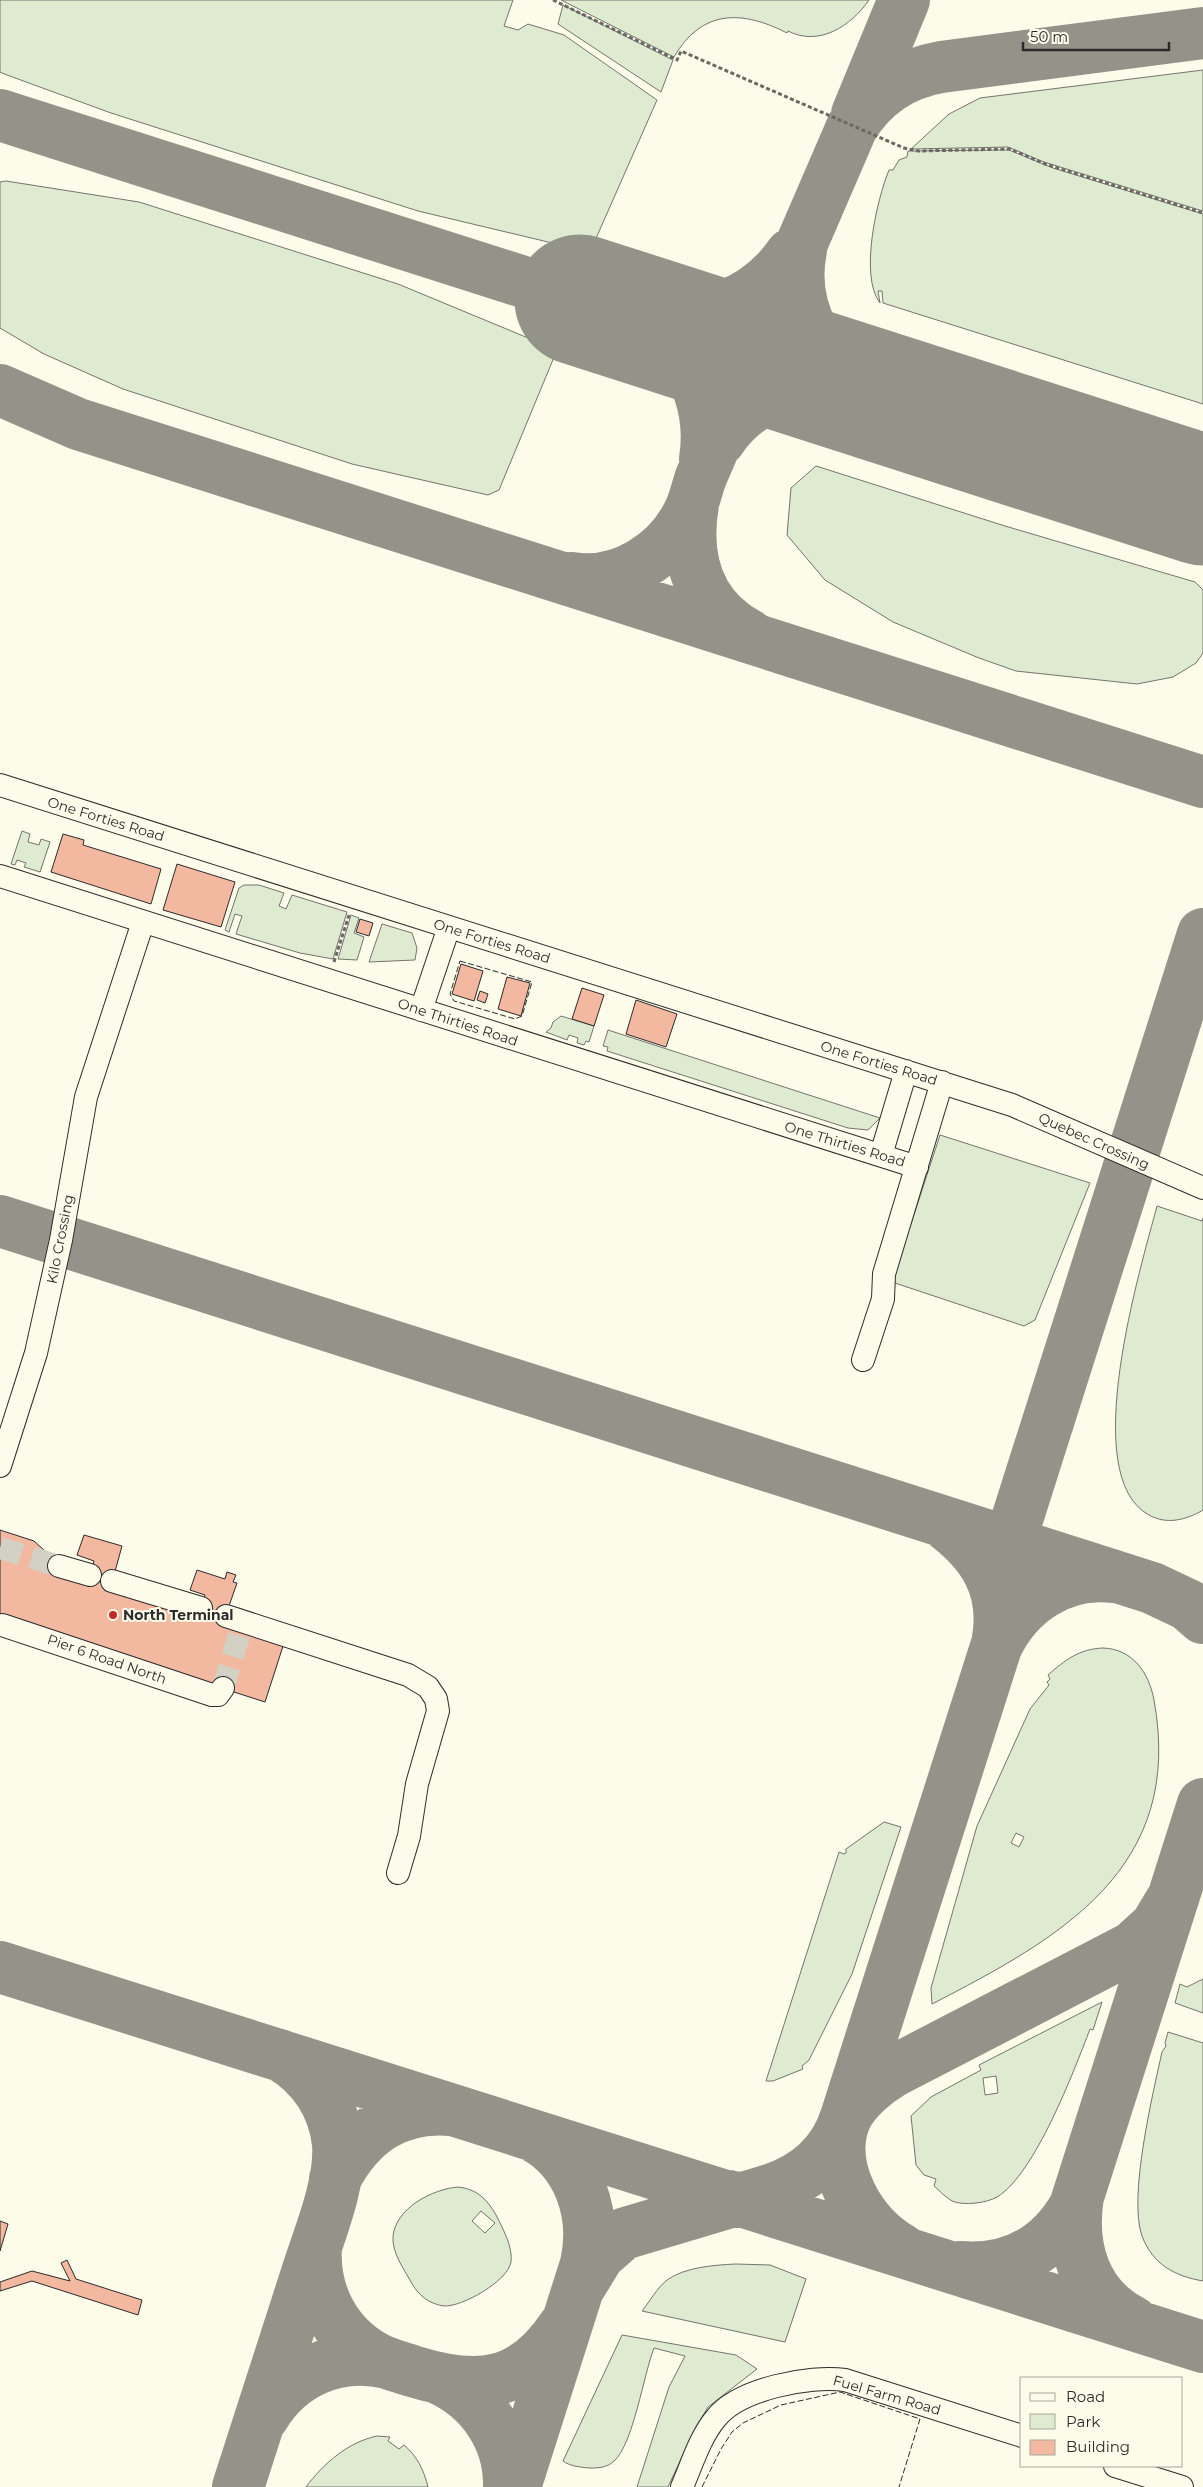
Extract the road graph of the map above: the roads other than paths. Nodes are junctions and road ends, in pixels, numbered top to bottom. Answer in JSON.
{"nodes":[{"id":1,"x":0,"y":786,"type":"edge"},
{"id":2,"x":0,"y":876,"type":"edge"},
{"id":3,"x":144,"y":922,"type":"junction"},
{"id":4,"x":448,"y":927,"type":"junction"},
{"id":5,"x":421,"y":1010,"type":"junction"},
{"id":6,"x":906,"y":1071,"type":"junction"},
{"id":7,"x":942,"y":1082,"type":"junction"},
{"id":8,"x":985,"y":1096,"type":"joint"},
{"id":9,"x":880,"y":1155,"type":"junction"},
{"id":10,"x":917,"y":1167,"type":"junction"},
{"id":11,"x":1203,"y":1188,"type":"edge"},
{"id":12,"x":863,"y":1360,"type":"dead end"},
{"id":13,"x":0,"y":1466,"type":"edge"},
{"id":14,"x":59,"y":1566,"type":"tunnel mouth"},
{"id":15,"x":90,"y":1575,"type":"dead end"},
{"id":16,"x":112,"y":1581,"type":"dead end"},
{"id":17,"x":201,"y":1608,"type":"dead end"},
{"id":18,"x":239,"y":1622,"type":"dead end"},
{"id":19,"x":2,"y":1625,"type":"dead end"},
{"id":20,"x":217,"y":1692,"type":"dead end"},
{"id":21,"x":398,"y":1873,"type":"dead end"},
{"id":22,"x":1020,"y":2435,"type":"edge"},
{"id":23,"x":1119,"y":2467,"type":"edge"},
{"id":24,"x":682,"y":2487,"type":"edge"},
{"id":25,"x":1182,"y":2487,"type":"edge"}],
"edges":[{"from":1,"to":4,"type":"lane","name":"One Forties Road"},
{"from":2,"to":3,"type":"lane","name":"One Thirties Road"},
{"from":3,"to":5,"type":"lane","name":"One Thirties Road"},
{"from":3,"to":13,"type":"lane","name":"Kilo Crossing"},
{"from":4,"to":5,"type":"lane"},
{"from":4,"to":6,"type":"lane","name":"One Forties Road"},
{"from":5,"to":9,"type":"lane","name":"One Thirties Road"},
{"from":6,"to":7,"type":"lane","name":"One Forties Road"},
{"from":6,"to":9,"type":"lane"},
{"from":7,"to":8,"type":"lane","name":"One Forties Road"},
{"from":7,"to":10,"type":"lane"},
{"from":8,"to":11,"type":"lane","name":"Quebec Crossing"},
{"from":9,"to":10,"type":"lane","name":"One Thirties Road"},
{"from":10,"to":12,"type":"lane"},
{"from":14,"to":15,"type":"lane"},
{"from":16,"to":17,"type":"lane"},
{"from":18,"to":21,"type":"lane"},
{"from":19,"to":20,"type":"lane","name":"Pier 6 Road North"},
{"from":22,"to":24,"type":"lane","name":"Fuel Farm Road"},
{"from":23,"to":25,"type":"lane"}]}
